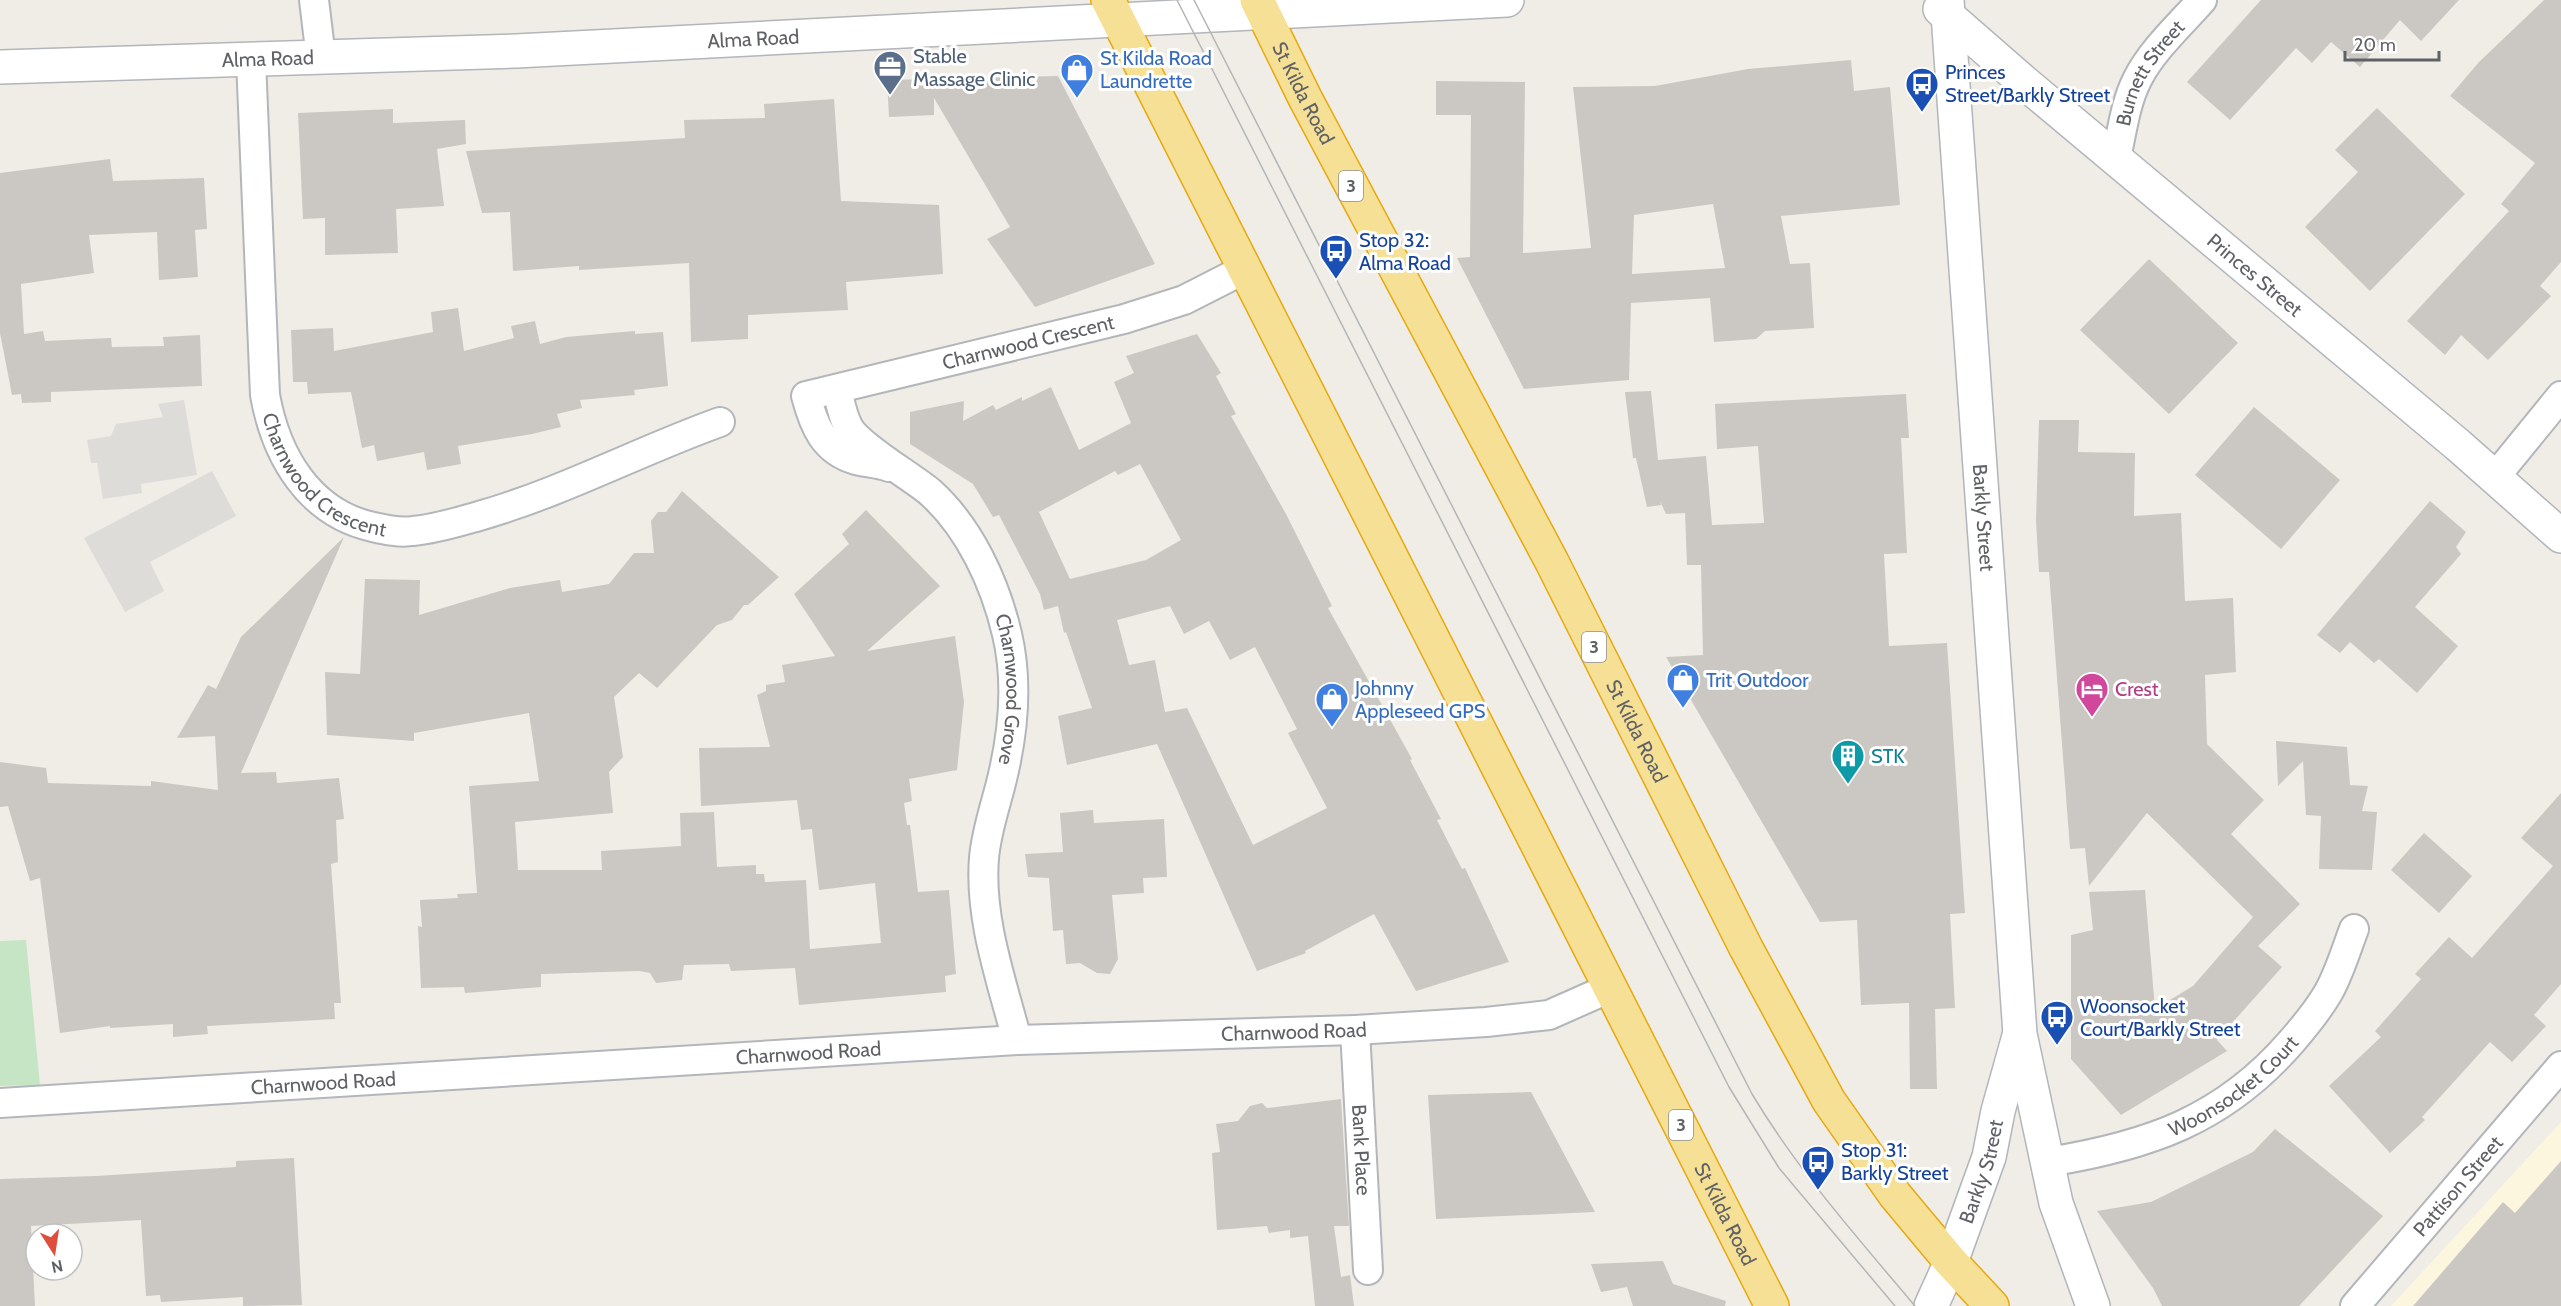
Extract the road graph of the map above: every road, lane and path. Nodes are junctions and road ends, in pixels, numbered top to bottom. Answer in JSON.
{"nodes":[{"id":1,"x":314,"y":0,"type":"edge"},
{"id":2,"x":1507,"y":0,"type":"edge"},
{"id":3,"x":2202,"y":0,"type":"edge"},
{"id":4,"x":1453,"y":1,"type":"edge"},
{"id":5,"x":1941,"y":5,"type":"edge"},
{"id":6,"x":1260,"y":6,"type":"edge"},
{"id":7,"x":1112,"y":9,"type":"edge"},
{"id":8,"x":321,"y":58,"type":"junction"},
{"id":9,"x":251,"y":60,"type":"junction"},
{"id":10,"x":0,"y":68,"type":"edge"},
{"id":11,"x":2116,"y":158,"type":"junction"},
{"id":12,"x":1243,"y":270,"type":"junction"},
{"id":13,"x":837,"y":389,"type":"junction"},
{"id":14,"x":806,"y":396,"type":"joint"},
{"id":15,"x":2561,"y":396,"type":"edge"},
{"id":16,"x":720,"y":422,"type":"dead end"},
{"id":17,"x":907,"y":475,"type":"junction"},
{"id":18,"x":2495,"y":477,"type":"junction"},
{"id":19,"x":2561,"y":536,"type":"edge"},
{"id":20,"x":2354,"y":929,"type":"dead end"},
{"id":21,"x":1610,"y":988,"type":"junction"},
{"id":22,"x":1355,"y":1030,"type":"junction"},
{"id":23,"x":2020,"y":1034,"type":"junction"},
{"id":24,"x":1017,"y":1040,"type":"junction"},
{"id":25,"x":2561,"y":1066,"type":"edge"},
{"id":26,"x":0,"y":1103,"type":"edge"},
{"id":27,"x":2048,"y":1162,"type":"junction"},
{"id":28,"x":1951,"y":1262,"type":"junction"},
{"id":29,"x":1368,"y":1270,"type":"dead end"},
{"id":30,"x":1772,"y":1306,"type":"edge"},
{"id":31,"x":1931,"y":1306,"type":"edge"},
{"id":32,"x":1992,"y":1306,"type":"edge"},
{"id":33,"x":2093,"y":1306,"type":"edge"},
{"id":34,"x":2355,"y":1306,"type":"edge"}],
"edges":[{"from":1,"to":8,"type":"street"},
{"from":2,"to":4,"type":"street","name":"Alma Road"},
{"from":3,"to":11,"type":"street","name":"Burnett Street"},
{"from":4,"to":6,"type":"street","name":"Alma Road"},
{"from":5,"to":11,"type":"street","name":"Princes Street"},
{"from":5,"to":23,"type":"street","name":"Barkly Street"},
{"from":6,"to":7,"type":"street","name":"Alma Road"},
{"from":6,"to":28,"type":"highway","name":"St Kilda Road","number":"3"},
{"from":7,"to":8,"type":"street","name":"Alma Road"},
{"from":7,"to":12,"type":"highway","name":"St Kilda Road","number":"3"},
{"from":8,"to":9,"type":"street","name":"Alma Road"},
{"from":9,"to":10,"type":"street","name":"Alma Road"},
{"from":9,"to":16,"type":"street","name":"Charnwood Crescent"},
{"from":11,"to":18,"type":"street","name":"Princes Street"},
{"from":12,"to":13,"type":"street","name":"Charnwood Crescent"},
{"from":12,"to":21,"type":"highway","name":"St Kilda Road","number":"3"},
{"from":13,"to":14,"type":"street","name":"Charnwood Crescent"},
{"from":13,"to":17,"type":"street","name":"Charnwood Grove"},
{"from":14,"to":17,"type":"street","name":"Charnwood Grove"},
{"from":15,"to":18,"type":"street"},
{"from":17,"to":24,"type":"street","name":"Charnwood Grove"},
{"from":18,"to":19,"type":"street","name":"Princes Street"},
{"from":20,"to":27,"type":"street","name":"Woonsocket Court"},
{"from":21,"to":22,"type":"street","name":"Charnwood Road"},
{"from":21,"to":30,"type":"highway","name":"St Kilda Road","number":"3"},
{"from":22,"to":24,"type":"street","name":"Charnwood Road"},
{"from":22,"to":29,"type":"street","name":"Bank Place"},
{"from":23,"to":27,"type":"street","name":"Barkly Street"},
{"from":23,"to":28,"type":"street","name":"Barkly Street"},
{"from":24,"to":26,"type":"street","name":"Charnwood Road"},
{"from":25,"to":34,"type":"street","name":"Pattison Street"},
{"from":27,"to":33,"type":"street","name":"Barkly Street"},
{"from":28,"to":31,"type":"street","name":"Barkly Street"},
{"from":28,"to":32,"type":"highway","name":"St Kilda Road","number":"3"}]}
